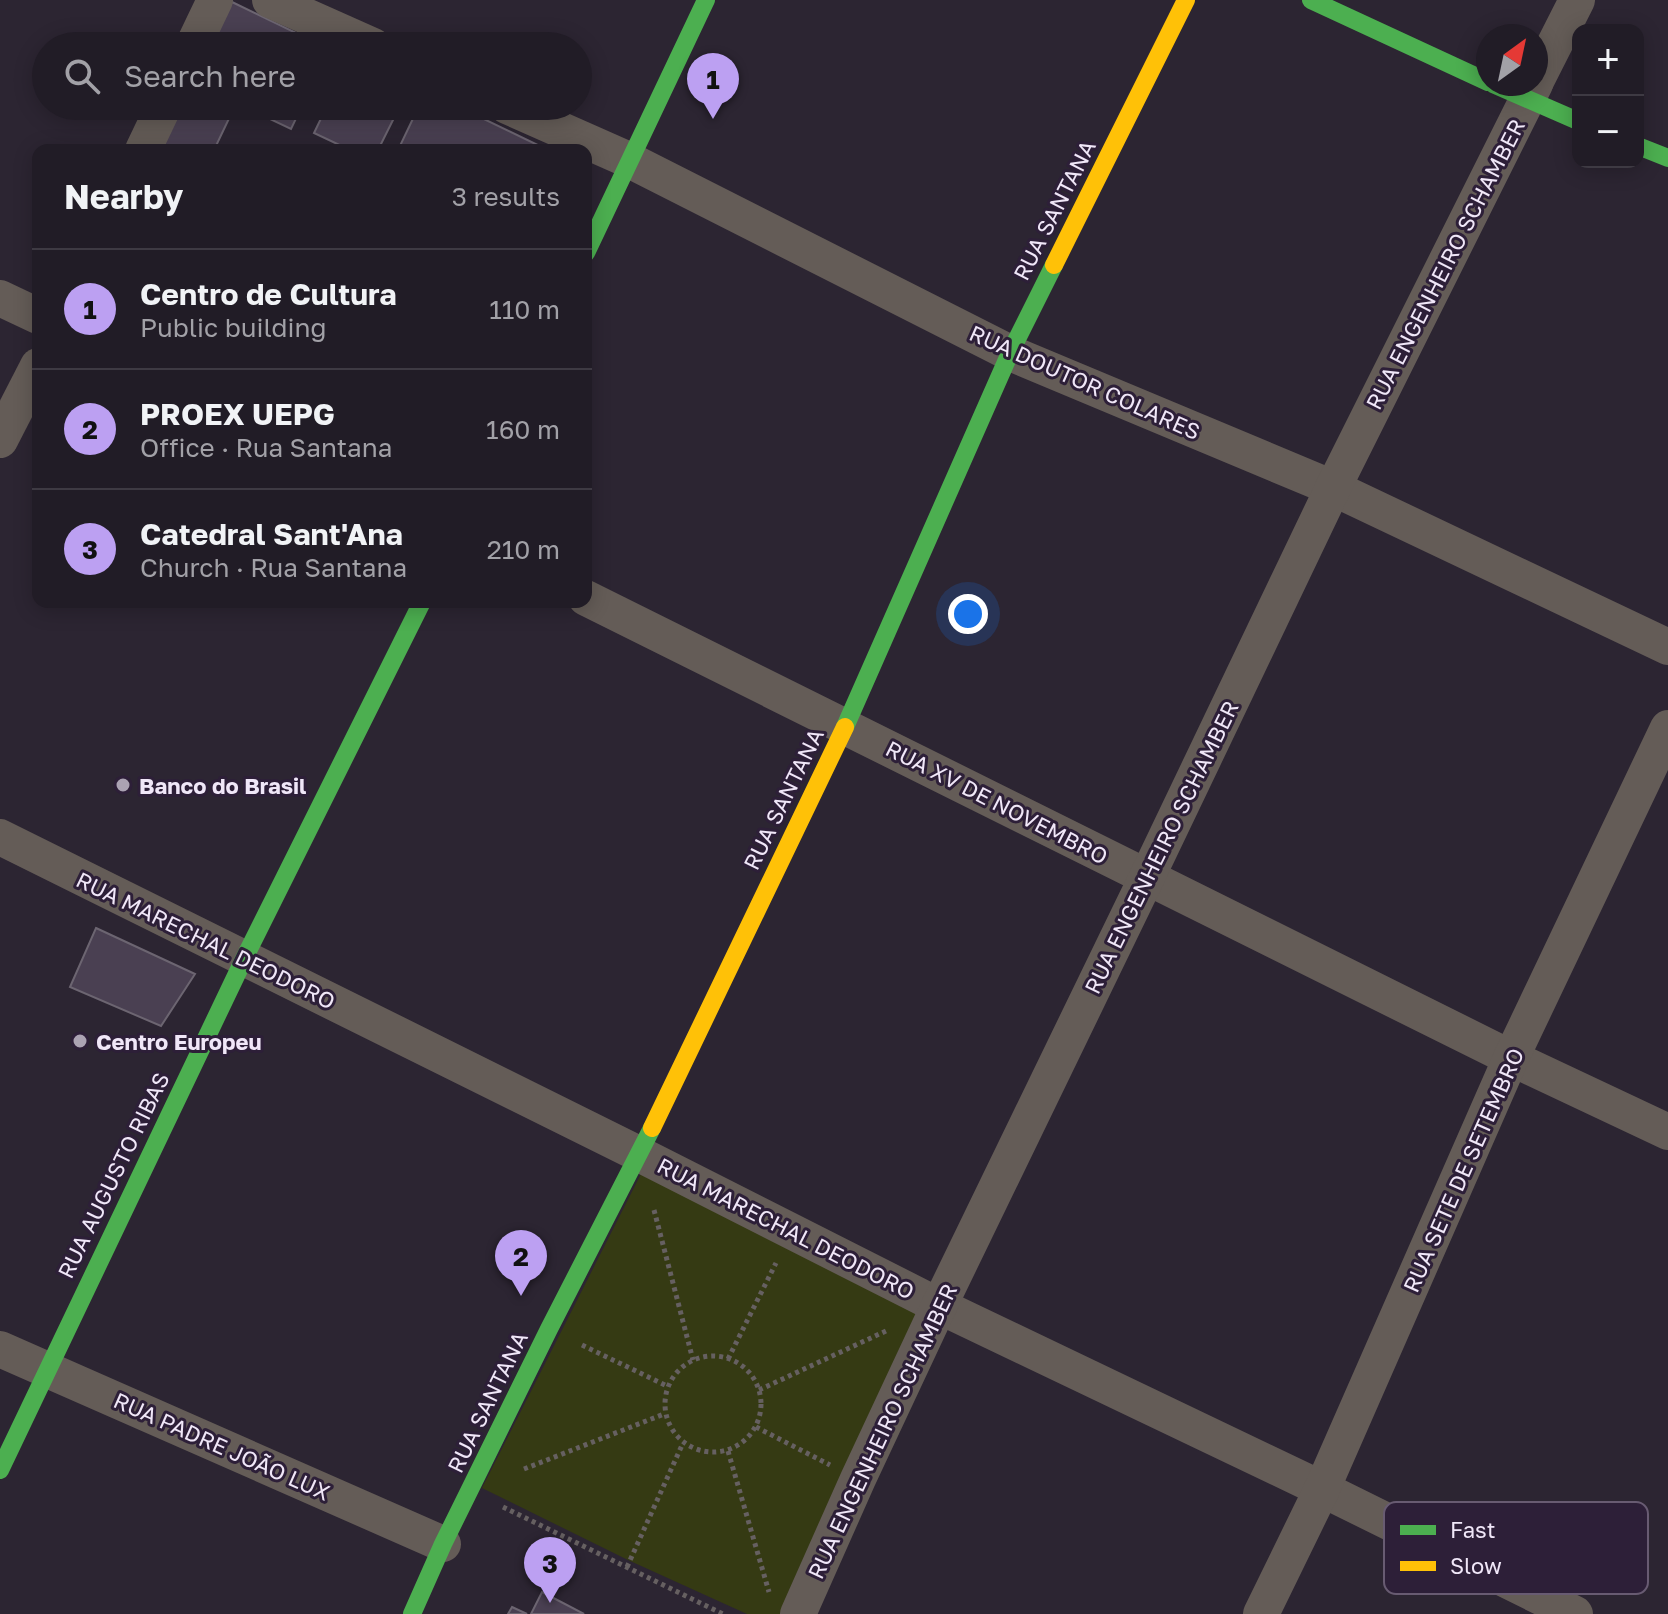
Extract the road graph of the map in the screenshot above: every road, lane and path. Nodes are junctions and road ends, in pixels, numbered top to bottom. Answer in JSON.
{"nodes":[{"id":1,"x":215,"y":0,"type":"edge"},
{"id":2,"x":270,"y":0,"type":"edge"},
{"id":3,"x":706,"y":0,"type":"edge"},
{"id":4,"x":1186,"y":0,"type":"edge"},
{"id":5,"x":1311,"y":0,"type":"edge"},
{"id":6,"x":1577,"y":0,"type":"edge"},
{"id":7,"x":200,"y":32,"type":"edge"},
{"id":8,"x":342,"y":32,"type":"edge"},
{"id":9,"x":1548,"y":57,"type":"edge"},
{"id":10,"x":1476,"y":77,"type":"edge"},
{"id":11,"x":1528,"y":96,"type":"edge"},
{"id":12,"x":1543,"y":96,"type":"edge"},
{"id":13,"x":1572,"y":117,"type":"edge"},
{"id":14,"x":157,"y":120,"type":"edge"},
{"id":15,"x":539,"y":120,"type":"edge"},
{"id":16,"x":146,"y":144,"type":"edge"},
{"id":17,"x":1644,"y":148,"type":"edge"},
{"id":18,"x":1668,"y":158,"type":"edge"},
{"id":19,"x":629,"y":160,"type":"junction"},
{"id":20,"x":592,"y":240,"type":"edge"},
{"id":21,"x":0,"y":298,"type":"edge"},
{"id":22,"x":32,"y":313,"type":"edge"},
{"id":23,"x":1010,"y":353,"type":"junction"},
{"id":24,"x":32,"y":378,"type":"edge"},
{"id":25,"x":0,"y":440,"type":"edge"},
{"id":26,"x":1333,"y":488,"type":"junction"},
{"id":27,"x":592,"y":601,"type":"edge"},
{"id":28,"x":419,"y":608,"type":"edge"},
{"id":29,"x":1668,"y":647,"type":"edge"},
{"id":30,"x":845,"y":726,"type":"junction"},
{"id":31,"x":1668,"y":728,"type":"edge"},
{"id":32,"x":0,"y":837,"type":"edge"},
{"id":33,"x":1147,"y":877,"type":"junction"},
{"id":34,"x":244,"y":959,"type":"junction"},
{"id":35,"x":1511,"y":1058,"type":"junction"},
{"id":36,"x":1668,"y":1132,"type":"edge"},
{"id":37,"x":639,"y":1154,"type":"junction"},
{"id":38,"x":791,"y":1232,"type":"junction"},
{"id":39,"x":939,"y":1306,"type":"junction"},
{"id":40,"x":549,"y":1329,"type":"junction"},
{"id":41,"x":0,"y":1349,"type":"edge"},
{"id":42,"x":728,"y":1359,"type":"junction"},
{"id":43,"x":693,"y":1360,"type":"junction"},
{"id":44,"x":48,"y":1369,"type":"junction"},
{"id":45,"x":667,"y":1386,"type":"junction"},
{"id":46,"x":759,"y":1390,"type":"junction"},
{"id":47,"x":664,"y":1414,"type":"junction"},
{"id":48,"x":756,"y":1427,"type":"junction"},
{"id":49,"x":683,"y":1443,"type":"junction"},
{"id":50,"x":728,"y":1451,"type":"junction"},
{"id":51,"x":0,"y":1470,"type":"edge"},
{"id":52,"x":858,"y":1479,"type":"junction"},
{"id":53,"x":1322,"y":1489,"type":"junction"},
{"id":54,"x":470,"y":1491,"type":"junction"},
{"id":55,"x":1384,"y":1520,"type":"edge"},
{"id":56,"x":443,"y":1544,"type":"junction"},
{"id":57,"x":627,"y":1567,"type":"junction"},
{"id":58,"x":1535,"y":1594,"type":"edge"},
{"id":59,"x":785,"y":1607,"type":"edge"},
{"id":60,"x":412,"y":1614,"type":"edge"},
{"id":61,"x":723,"y":1614,"type":"edge"},
{"id":62,"x":1261,"y":1614,"type":"edge"},
{"id":63,"x":1575,"y":1614,"type":"edge"}],
"edges":[{"from":1,"to":7,"type":"street"},
{"from":2,"to":8,"type":"street"},
{"from":3,"to":19,"type":"street"},
{"from":4,"to":23,"type":"street","name":"RUA SANTANA"},
{"from":5,"to":10,"type":"street"},
{"from":6,"to":9,"type":"street","name":"RUA ENGENHEIRO SCHAMBER"},
{"from":11,"to":26,"type":"street","name":"RUA ENGENHEIRO SCHAMBER"},
{"from":12,"to":13,"type":"street"},
{"from":14,"to":16,"type":"street"},
{"from":15,"to":19,"type":"street","name":"RUA DOUTOR COLARES"},
{"from":17,"to":18,"type":"street"},
{"from":19,"to":20,"type":"street"},
{"from":19,"to":23,"type":"street","name":"RUA DOUTOR COLARES"},
{"from":21,"to":22,"type":"street"},
{"from":23,"to":26,"type":"street","name":"RUA DOUTOR COLARES"},
{"from":23,"to":30,"type":"street","name":"RUA SANTANA"},
{"from":24,"to":25,"type":"street"},
{"from":26,"to":29,"type":"street","name":"RUA DOUTOR COLARES"},
{"from":26,"to":33,"type":"street","name":"RUA ENGENHEIRO SCHAMBER"},
{"from":27,"to":30,"type":"street","name":"RUA XV DE NOVEMBRO"},
{"from":28,"to":34,"type":"street","name":"RUA AUGUSTO RIBAS"},
{"from":30,"to":33,"type":"street","name":"RUA XV DE NOVEMBRO"},
{"from":30,"to":37,"type":"street","name":"RUA SANTANA"},
{"from":31,"to":35,"type":"street","name":"RUA SETE DE SETEMBRO"},
{"from":32,"to":34,"type":"street","name":"RUA MARECHAL DEODORO"},
{"from":33,"to":35,"type":"street","name":"RUA XV DE NOVEMBRO"},
{"from":33,"to":39,"type":"street","name":"RUA ENGENHEIRO SCHAMBER"},
{"from":34,"to":37,"type":"street","name":"RUA MARECHAL DEODORO"},
{"from":34,"to":44,"type":"street","name":"RUA AUGUSTO RIBAS"},
{"from":35,"to":36,"type":"street","name":"RUA XV DE NOVEMBRO"},
{"from":35,"to":53,"type":"street","name":"RUA SETE DE SETEMBRO"},
{"from":37,"to":38,"type":"street","name":"RUA MARECHAL DEODORO"},
{"from":37,"to":40,"type":"street","name":"RUA SANTANA"},
{"from":37,"to":43,"type":"path"},
{"from":38,"to":39,"type":"street","name":"RUA MARECHAL DEODORO"},
{"from":38,"to":42,"type":"path"},
{"from":39,"to":46,"type":"path"},
{"from":39,"to":52,"type":"street","name":"RUA ENGENHEIRO SCHAMBER"},
{"from":39,"to":53,"type":"street","name":"RUA MARECHAL DEODORO"},
{"from":40,"to":45,"type":"path"},
{"from":40,"to":54,"type":"street","name":"RUA SANTANA"},
{"from":41,"to":44,"type":"street","name":"RUA PADRE JOÃO LUX"},
{"from":42,"to":43,"type":"path"},
{"from":42,"to":46,"type":"path"},
{"from":43,"to":45,"type":"path"},
{"from":44,"to":51,"type":"street","name":"RUA AUGUSTO RIBAS"},
{"from":44,"to":56,"type":"street","name":"RUA PADRE JOÃO LUX"},
{"from":45,"to":47,"type":"path"},
{"from":46,"to":48,"type":"path"},
{"from":47,"to":49,"type":"path"},
{"from":47,"to":54,"type":"path"},
{"from":48,"to":50,"type":"path"},
{"from":48,"to":52,"type":"path"},
{"from":49,"to":50,"type":"path"},
{"from":49,"to":57,"type":"path"},
{"from":50,"to":59,"type":"path"},
{"from":52,"to":59,"type":"street","name":"RUA ENGENHEIRO SCHAMBER"},
{"from":53,"to":55,"type":"street","name":"RUA MARECHAL DEODORO"},
{"from":53,"to":62,"type":"street","name":"RUA SETE DE SETEMBRO"},
{"from":54,"to":56,"type":"street","name":"RUA SANTANA"},
{"from":54,"to":57,"type":"path"},
{"from":56,"to":60,"type":"street","name":"RUA SANTANA"},
{"from":57,"to":61,"type":"path"},
{"from":58,"to":63,"type":"street","name":"RUA MARECHAL DEODORO"}]}
